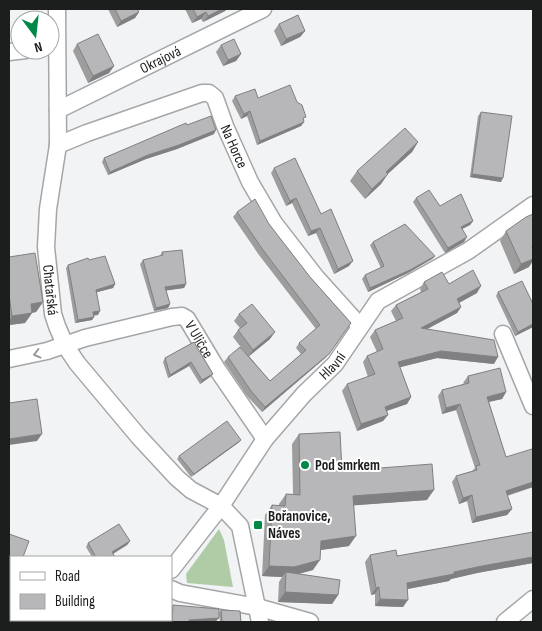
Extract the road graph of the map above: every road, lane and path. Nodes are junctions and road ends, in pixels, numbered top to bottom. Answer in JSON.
{"nodes":[{"id":1,"x":263,"y":9,"type":"edge"},
{"id":2,"x":54,"y":60,"type":"edge"},
{"id":3,"x":58,"y":110,"type":"junction"},
{"id":4,"x":58,"y":145,"type":"junction"},
{"id":5,"x":533,"y":205,"type":"edge"},
{"id":6,"x":360,"y":326,"type":"junction"},
{"id":7,"x":503,"y":334,"type":"dead end"},
{"id":8,"x":65,"y":345,"type":"junction"},
{"id":9,"x":9,"y":359,"type":"edge"},
{"id":10,"x":533,"y":406,"type":"edge"},
{"id":11,"x":265,"y":439,"type":"junction"},
{"id":12,"x":221,"y":506,"type":"junction"},
{"id":13,"x":172,"y":569,"type":"edge"},
{"id":14,"x":172,"y":589,"type":"edge"},
{"id":15,"x":533,"y":600,"type":"edge"},
{"id":16,"x":258,"y":614,"type":"edge"},
{"id":17,"x":310,"y":622,"type":"edge"},
{"id":18,"x":505,"y":622,"type":"edge"}],
"edges":[{"from":1,"to":3,"type":"street","name":"Okrajová"},
{"from":2,"to":3,"type":"street","name":"Chatařská"},
{"from":3,"to":4,"type":"street","name":"Chatařská"},
{"from":4,"to":6,"type":"street","name":"Na Horce"},
{"from":4,"to":8,"type":"street","name":"Chatařská"},
{"from":5,"to":6,"type":"street","name":"Hlavní"},
{"from":6,"to":11,"type":"street","name":"Hlavní"},
{"from":7,"to":10,"type":"street"},
{"from":8,"to":9,"type":"street","one_way":true},
{"from":8,"to":11,"type":"street","name":"V Uličce"},
{"from":8,"to":12,"type":"street","name":"Chatařská"},
{"from":11,"to":12,"type":"street","name":"Hlavní"},
{"from":12,"to":13,"type":"street","name":"Hlavní"},
{"from":12,"to":16,"type":"street","name":"Chatařská"},
{"from":14,"to":16,"type":"street"},
{"from":15,"to":18,"type":"street"},
{"from":16,"to":17,"type":"street"}]}
